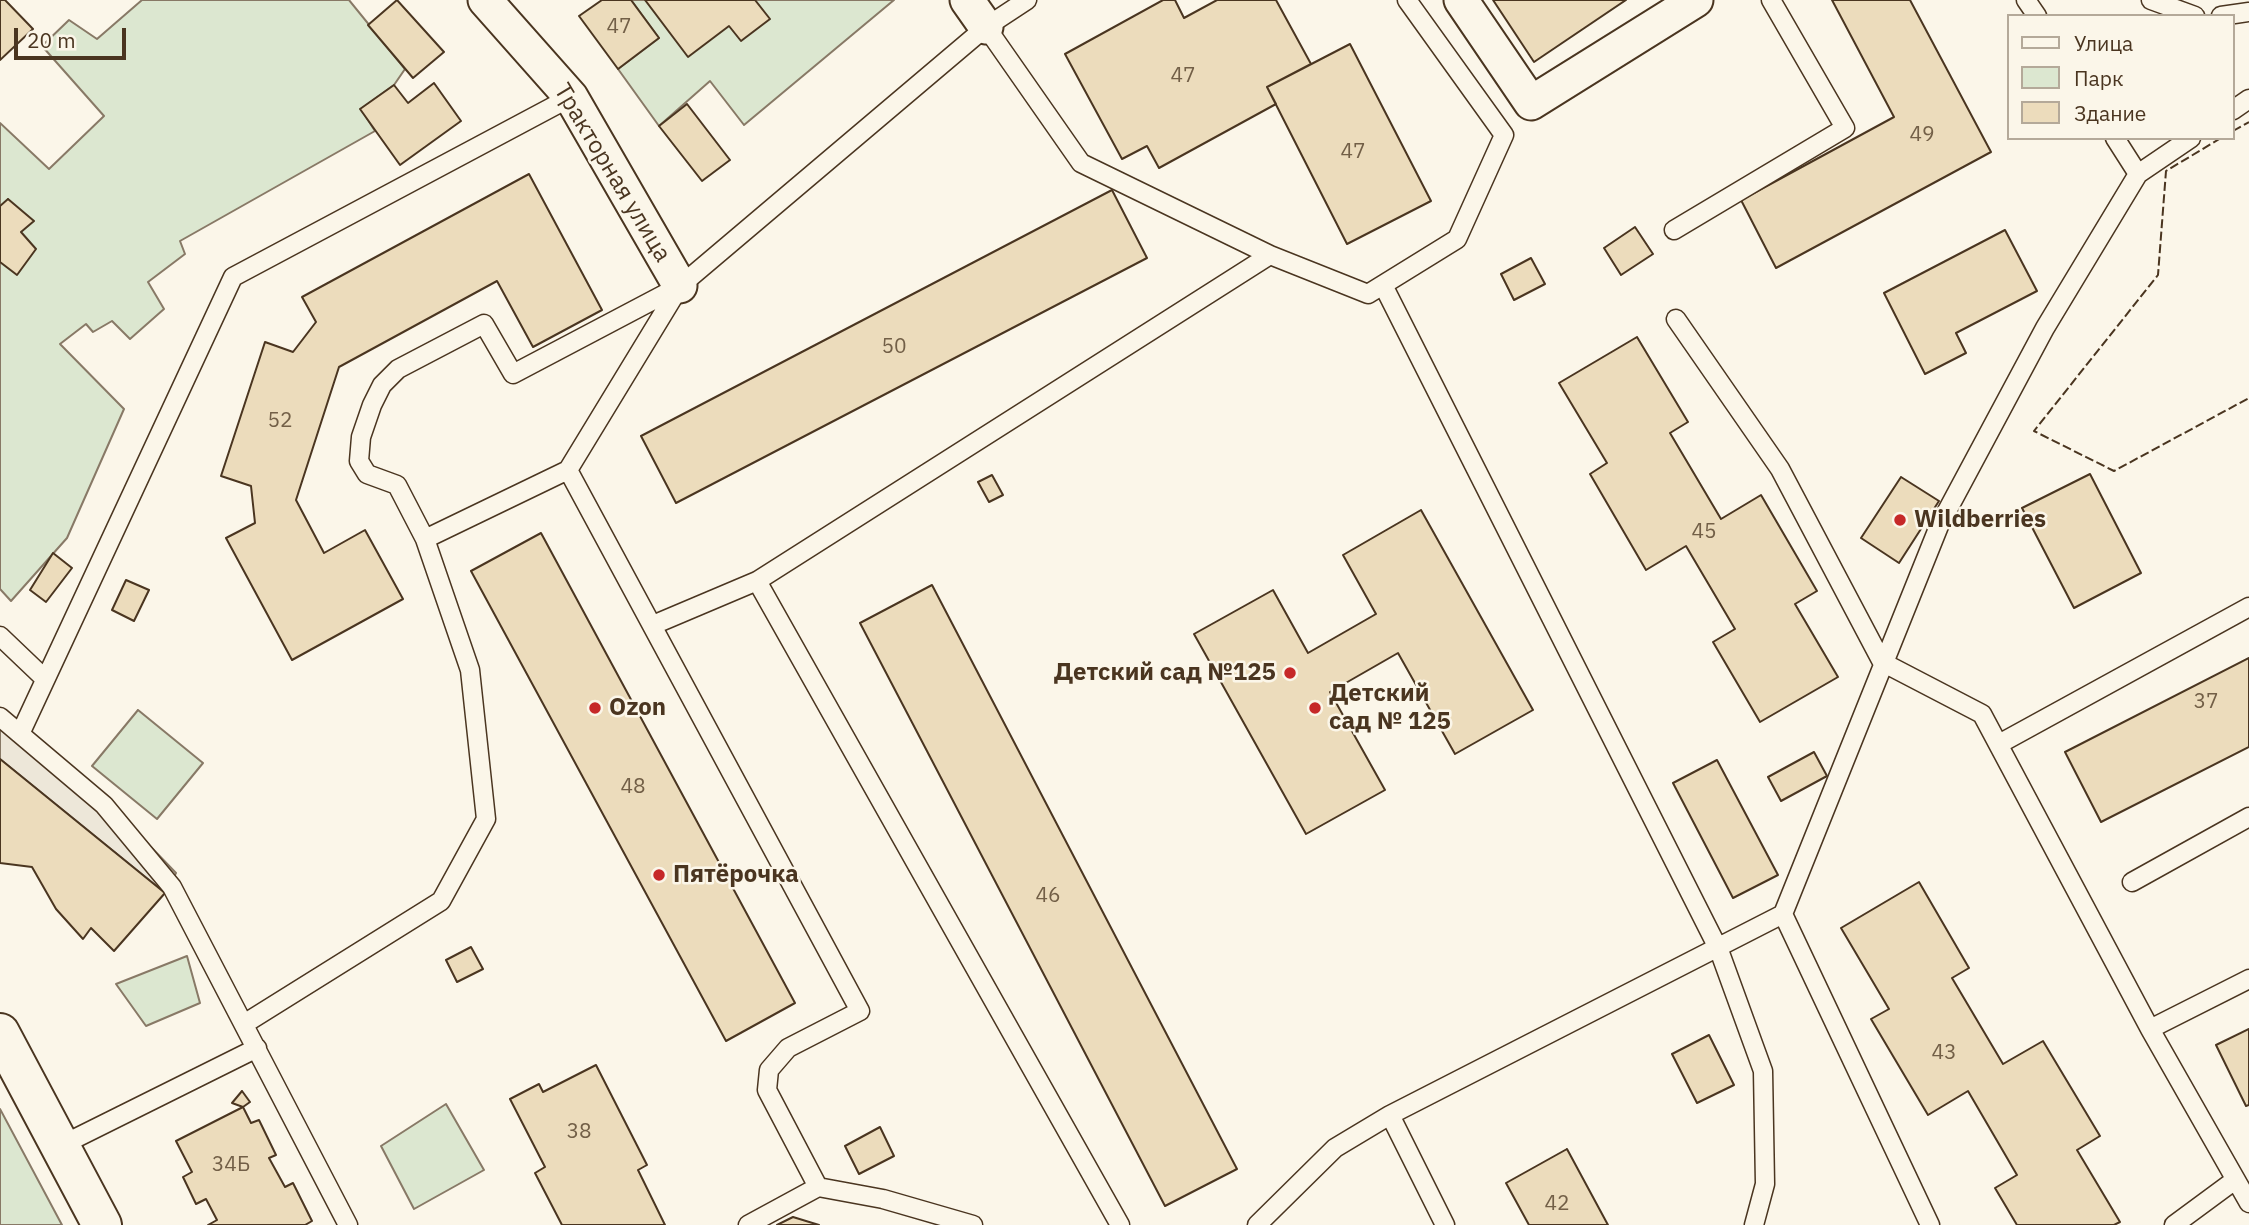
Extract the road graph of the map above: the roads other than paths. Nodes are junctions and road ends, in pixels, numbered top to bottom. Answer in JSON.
{"nodes":[{"id":1,"x":485,"y":0,"type":"edge"},
{"id":2,"x":967,"y":0,"type":"edge"},
{"id":3,"x":1027,"y":0,"type":"edge"},
{"id":4,"x":1407,"y":0,"type":"edge"},
{"id":5,"x":1461,"y":0,"type":"edge"},
{"id":6,"x":1696,"y":0,"type":"edge"},
{"id":7,"x":1771,"y":0,"type":"edge"},
{"id":8,"x":2151,"y":0,"type":"edge"},
{"id":9,"x":2189,"y":14,"type":"edge"},
{"id":10,"x":986,"y":27,"type":"junction"},
{"id":11,"x":571,"y":97,"type":"junction"},
{"id":12,"x":2116,"y":140,"type":"edge"},
{"id":13,"x":2189,"y":140,"type":"edge"},
{"id":14,"x":2138,"y":174,"type":"junction"},
{"id":15,"x":1674,"y":230,"type":"dead end"},
{"id":16,"x":1270,"y":255,"type":"junction"},
{"id":17,"x":1383,"y":285,"type":"junction"},
{"id":18,"x":680,"y":286,"type":"junction"},
{"id":19,"x":1676,"y":319,"type":"dead end"},
{"id":20,"x":568,"y":470,"type":"junction"},
{"id":21,"x":425,"y":539,"type":"junction"},
{"id":22,"x":757,"y":580,"type":"junction"},
{"id":23,"x":2249,"y":607,"type":"edge"},
{"id":24,"x":653,"y":625,"type":"junction"},
{"id":25,"x":0,"y":636,"type":"edge"},
{"id":26,"x":1882,"y":662,"type":"junction"},
{"id":27,"x":44,"y":678,"type":"junction"},
{"id":28,"x":0,"y":717,"type":"edge"},
{"id":29,"x":20,"y":734,"type":"junction"},
{"id":30,"x":1999,"y":744,"type":"junction"},
{"id":31,"x":2249,"y":817,"type":"edge"},
{"id":32,"x":2132,"y":882,"type":"dead end"},
{"id":33,"x":1783,"y":914,"type":"junction"},
{"id":34,"x":1719,"y":950,"type":"junction"},
{"id":35,"x":2249,"y":979,"type":"edge"},
{"id":36,"x":244,"y":1024,"type":"junction"},
{"id":37,"x":2150,"y":1028,"type":"junction"},
{"id":38,"x":0,"y":1033,"type":"edge"},
{"id":39,"x":257,"y":1048,"type":"junction"},
{"id":40,"x":1390,"y":1115,"type":"junction"},
{"id":41,"x":62,"y":1145,"type":"junction"},
{"id":42,"x":2235,"y":1180,"type":"junction"},
{"id":43,"x":818,"y":1187,"type":"junction"},
{"id":44,"x":2249,"y":1203,"type":"edge"},
{"id":45,"x":102,"y":1225,"type":"edge"},
{"id":46,"x":348,"y":1225,"type":"edge"},
{"id":47,"x":748,"y":1225,"type":"edge"},
{"id":48,"x":973,"y":1225,"type":"edge"},
{"id":49,"x":1120,"y":1225,"type":"edge"},
{"id":50,"x":1257,"y":1225,"type":"edge"},
{"id":51,"x":1445,"y":1225,"type":"edge"},
{"id":52,"x":1754,"y":1225,"type":"edge"},
{"id":53,"x":1930,"y":1225,"type":"edge"},
{"id":54,"x":2174,"y":1225,"type":"edge"}],
"edges":[{"from":1,"to":11,"type":"street","name":"Тракторная улица"},
{"from":2,"to":10,"type":"street"},
{"from":3,"to":10,"type":"lane"},
{"from":4,"to":17,"type":"lane"},
{"from":5,"to":6,"type":"street"},
{"from":7,"to":15,"type":"lane"},
{"from":8,"to":9,"type":"lane"},
{"from":10,"to":16,"type":"lane"},
{"from":10,"to":18,"type":"lane"},
{"from":11,"to":18,"type":"street","name":"Тракторная улица"},
{"from":11,"to":27,"type":"lane"},
{"from":12,"to":14,"type":"lane"},
{"from":13,"to":14,"type":"lane"},
{"from":14,"to":26,"type":"lane"},
{"from":16,"to":17,"type":"lane"},
{"from":16,"to":22,"type":"lane"},
{"from":17,"to":34,"type":"lane"},
{"from":18,"to":20,"type":"lane"},
{"from":18,"to":21,"type":"lane"},
{"from":19,"to":26,"type":"lane"},
{"from":20,"to":21,"type":"lane"},
{"from":20,"to":24,"type":"lane"},
{"from":21,"to":36,"type":"lane"},
{"from":22,"to":24,"type":"lane"},
{"from":22,"to":49,"type":"lane"},
{"from":23,"to":30,"type":"lane"},
{"from":24,"to":43,"type":"lane"},
{"from":25,"to":27,"type":"lane"},
{"from":26,"to":30,"type":"lane"},
{"from":26,"to":33,"type":"lane"},
{"from":27,"to":29,"type":"lane"},
{"from":28,"to":29,"type":"lane"},
{"from":29,"to":36,"type":"lane"},
{"from":30,"to":37,"type":"lane"},
{"from":31,"to":32,"type":"lane"},
{"from":33,"to":34,"type":"lane"},
{"from":33,"to":53,"type":"lane"},
{"from":34,"to":40,"type":"lane"},
{"from":34,"to":52,"type":"lane"},
{"from":35,"to":37,"type":"lane"},
{"from":36,"to":39,"type":"lane"},
{"from":37,"to":42,"type":"lane"},
{"from":38,"to":41,"type":"street"},
{"from":39,"to":41,"type":"lane"},
{"from":39,"to":46,"type":"lane"},
{"from":40,"to":50,"type":"lane"},
{"from":40,"to":51,"type":"lane"},
{"from":41,"to":45,"type":"street"},
{"from":42,"to":44,"type":"lane"},
{"from":42,"to":54,"type":"lane"},
{"from":43,"to":47,"type":"lane"},
{"from":43,"to":48,"type":"lane"}]}
